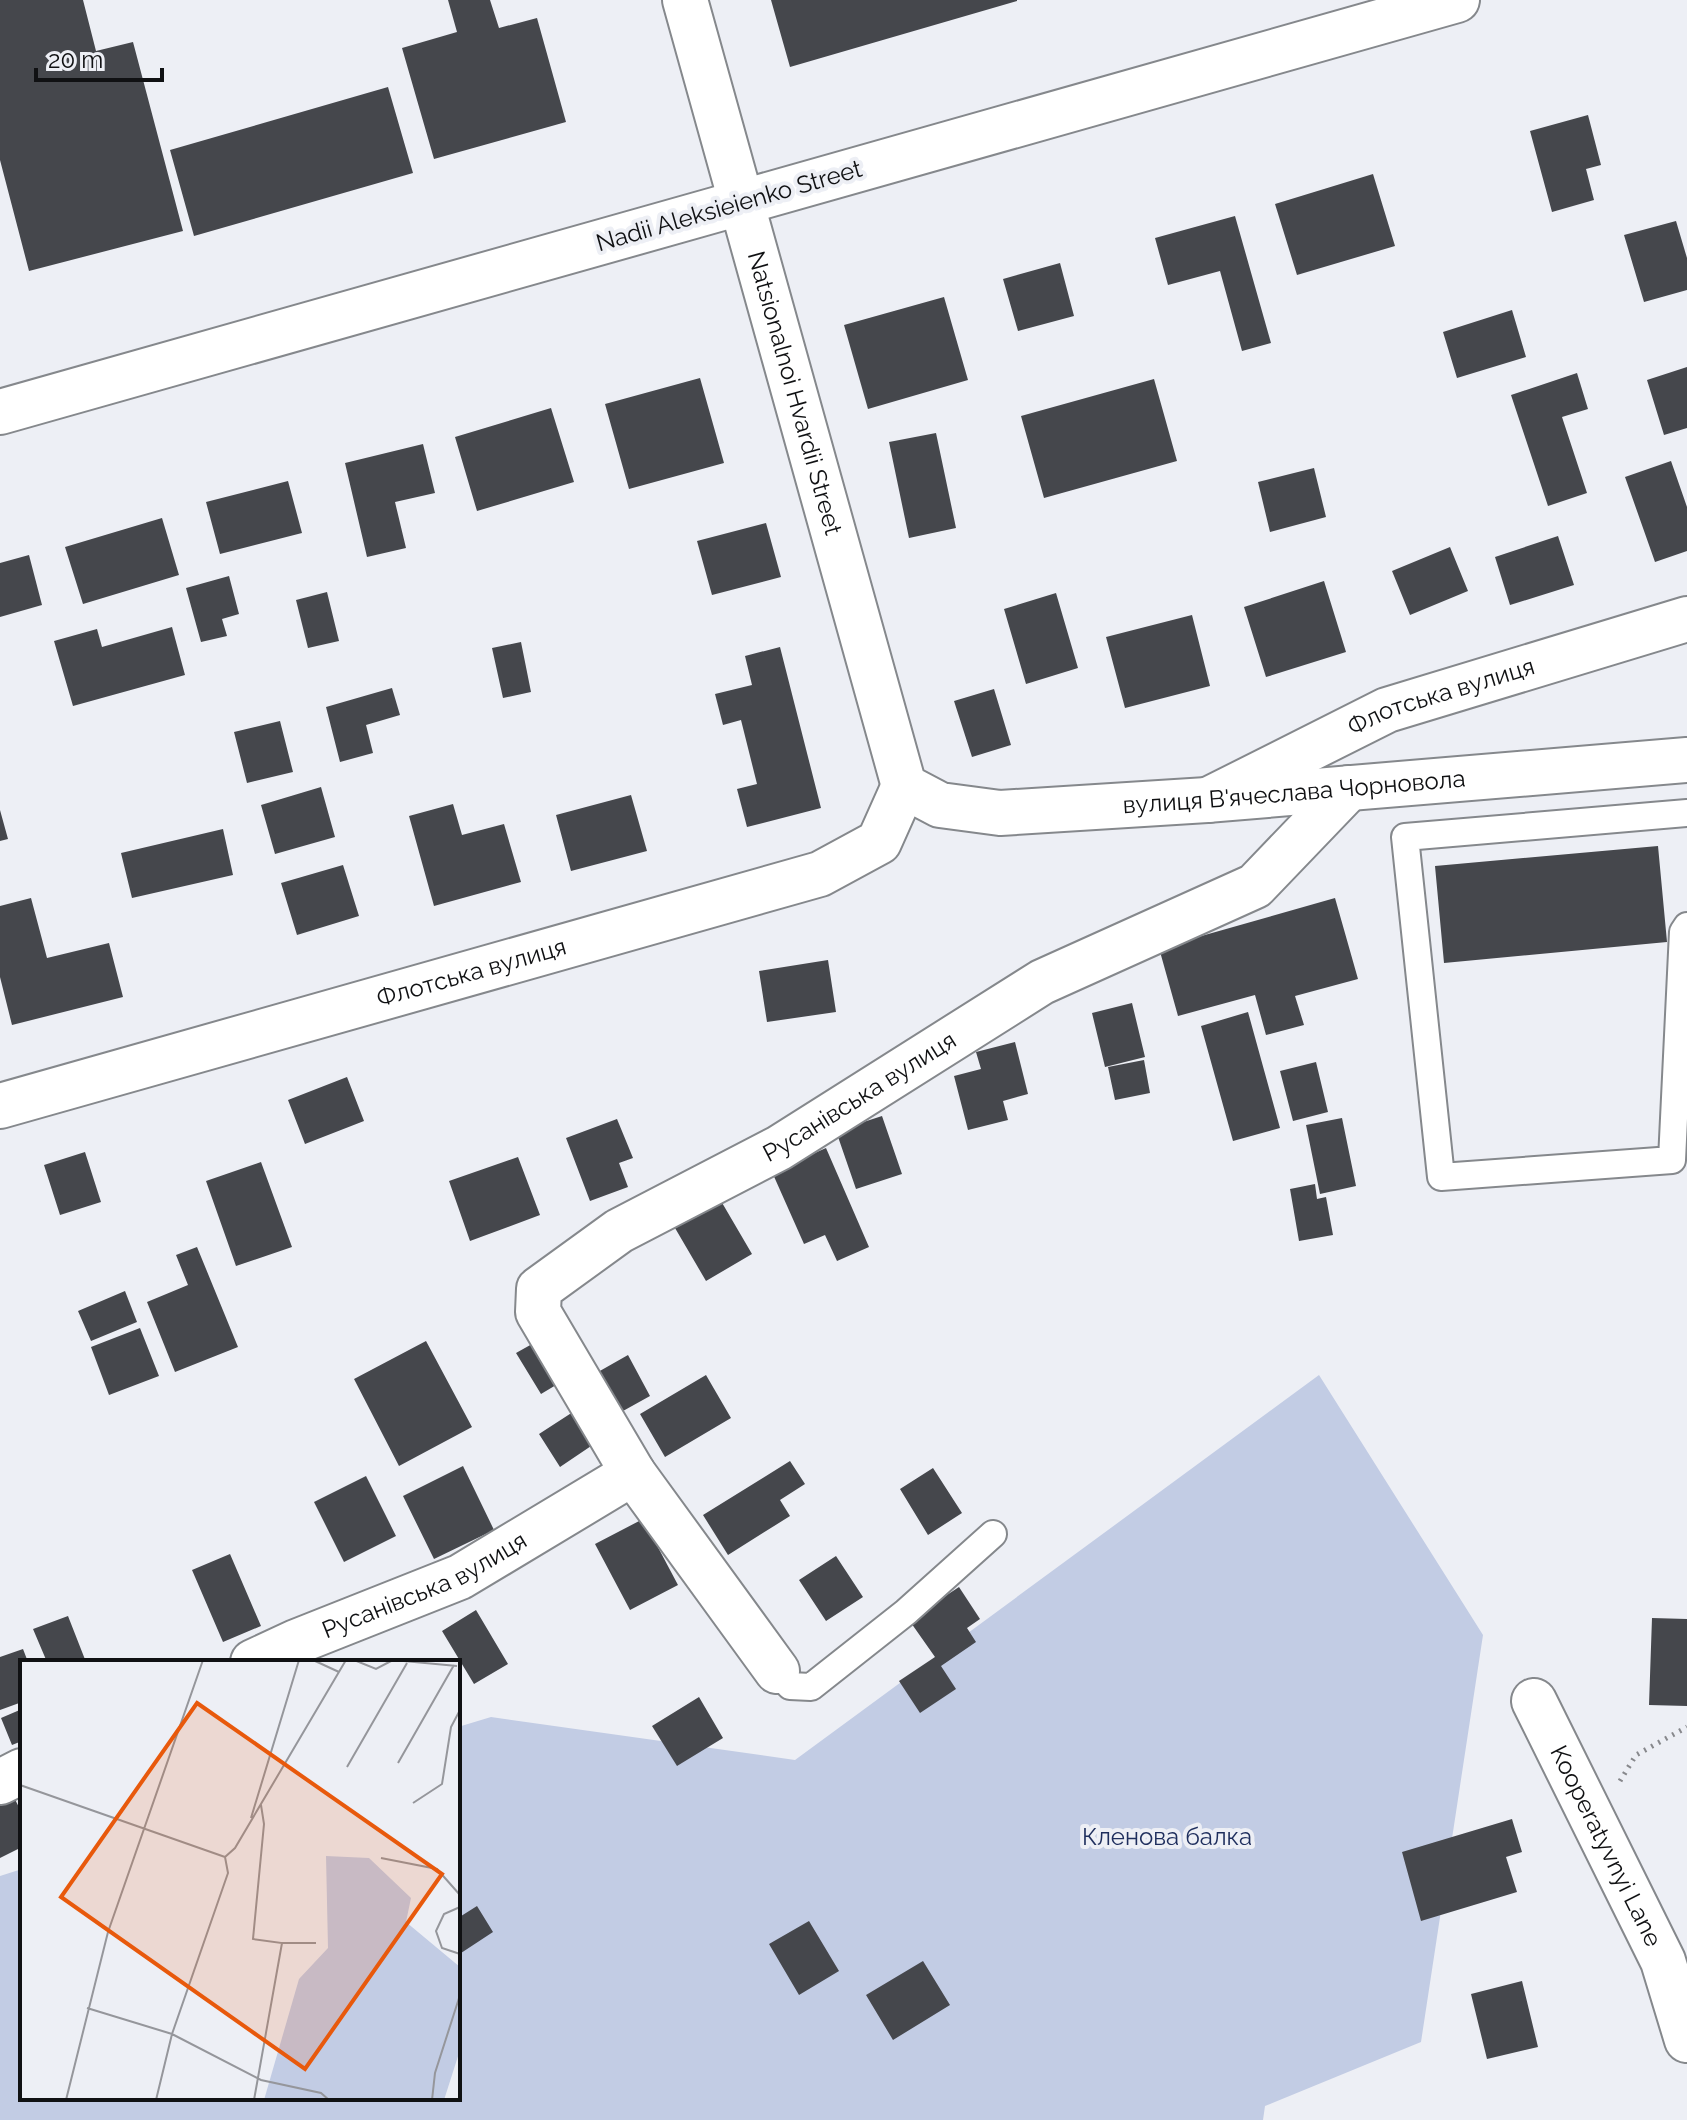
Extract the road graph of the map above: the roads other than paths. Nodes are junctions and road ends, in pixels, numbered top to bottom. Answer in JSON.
{"nodes":[{"id":1,"x":685,"y":0,"type":"edge"},
{"id":2,"x":1457,"y":0,"type":"edge"},
{"id":3,"x":743,"y":202,"type":"junction"},
{"id":4,"x":0,"y":412,"type":"edge"},
{"id":5,"x":1687,"y":619,"type":"edge"},
{"id":6,"x":1687,"y":760,"type":"edge"},
{"id":7,"x":904,"y":786,"type":"junction"},
{"id":8,"x":1349,"y":788,"type":"junction"},
{"id":9,"x":1207,"y":800,"type":"junction"},
{"id":10,"x":1687,"y":813,"type":"edge"},
{"id":11,"x":1687,"y":926,"type":"edge"},
{"id":12,"x":0,"y":1106,"type":"edge"},
{"id":13,"x":633,"y":1473,"type":"junction"},
{"id":14,"x":993,"y":1534,"type":"dead end"},
{"id":15,"x":291,"y":1652,"type":"edge"},
{"id":16,"x":261,"y":1660,"type":"edge"},
{"id":17,"x":777,"y":1671,"type":"joint"},
{"id":18,"x":1534,"y":1701,"type":"dead end"},
{"id":19,"x":20,"y":1772,"type":"edge"},
{"id":20,"x":0,"y":1782,"type":"edge"},
{"id":21,"x":1687,"y":2040,"type":"edge"}],
"edges":[{"from":1,"to":3,"type":"street","name":"Natsionalnoi Hvardii Street"},
{"from":2,"to":3,"type":"street","name":"Nadii Aleksieienko Street"},
{"from":3,"to":4,"type":"street","name":"Nadii Aleksieienko Street"},
{"from":3,"to":7,"type":"street","name":"Natsionalnoi Hvardii Street"},
{"from":5,"to":9,"type":"street","name":"Флотська вулиця"},
{"from":6,"to":8,"type":"street","name":"вулиця В'ячеслава Чорновола"},
{"from":7,"to":9,"type":"street","name":"вулиця В'ячеслава Чорновола"},
{"from":7,"to":12,"type":"street","name":"Флотська вулиця"},
{"from":8,"to":9,"type":"street","name":"вулиця В'ячеслава Чорновола"},
{"from":8,"to":13,"type":"street","name":"Русанівська вулиця"},
{"from":10,"to":11,"type":"lane"},
{"from":13,"to":15,"type":"street","name":"Русанівська вулиця"},
{"from":13,"to":17,"type":"street","name":"Русанівська вулиця"},
{"from":14,"to":17,"type":"lane"},
{"from":15,"to":16,"type":"street","name":"Русанівська вулиця"},
{"from":18,"to":21,"type":"street","name":"Kooperatyvnyi Lane"},
{"from":19,"to":20,"type":"street"}]}
